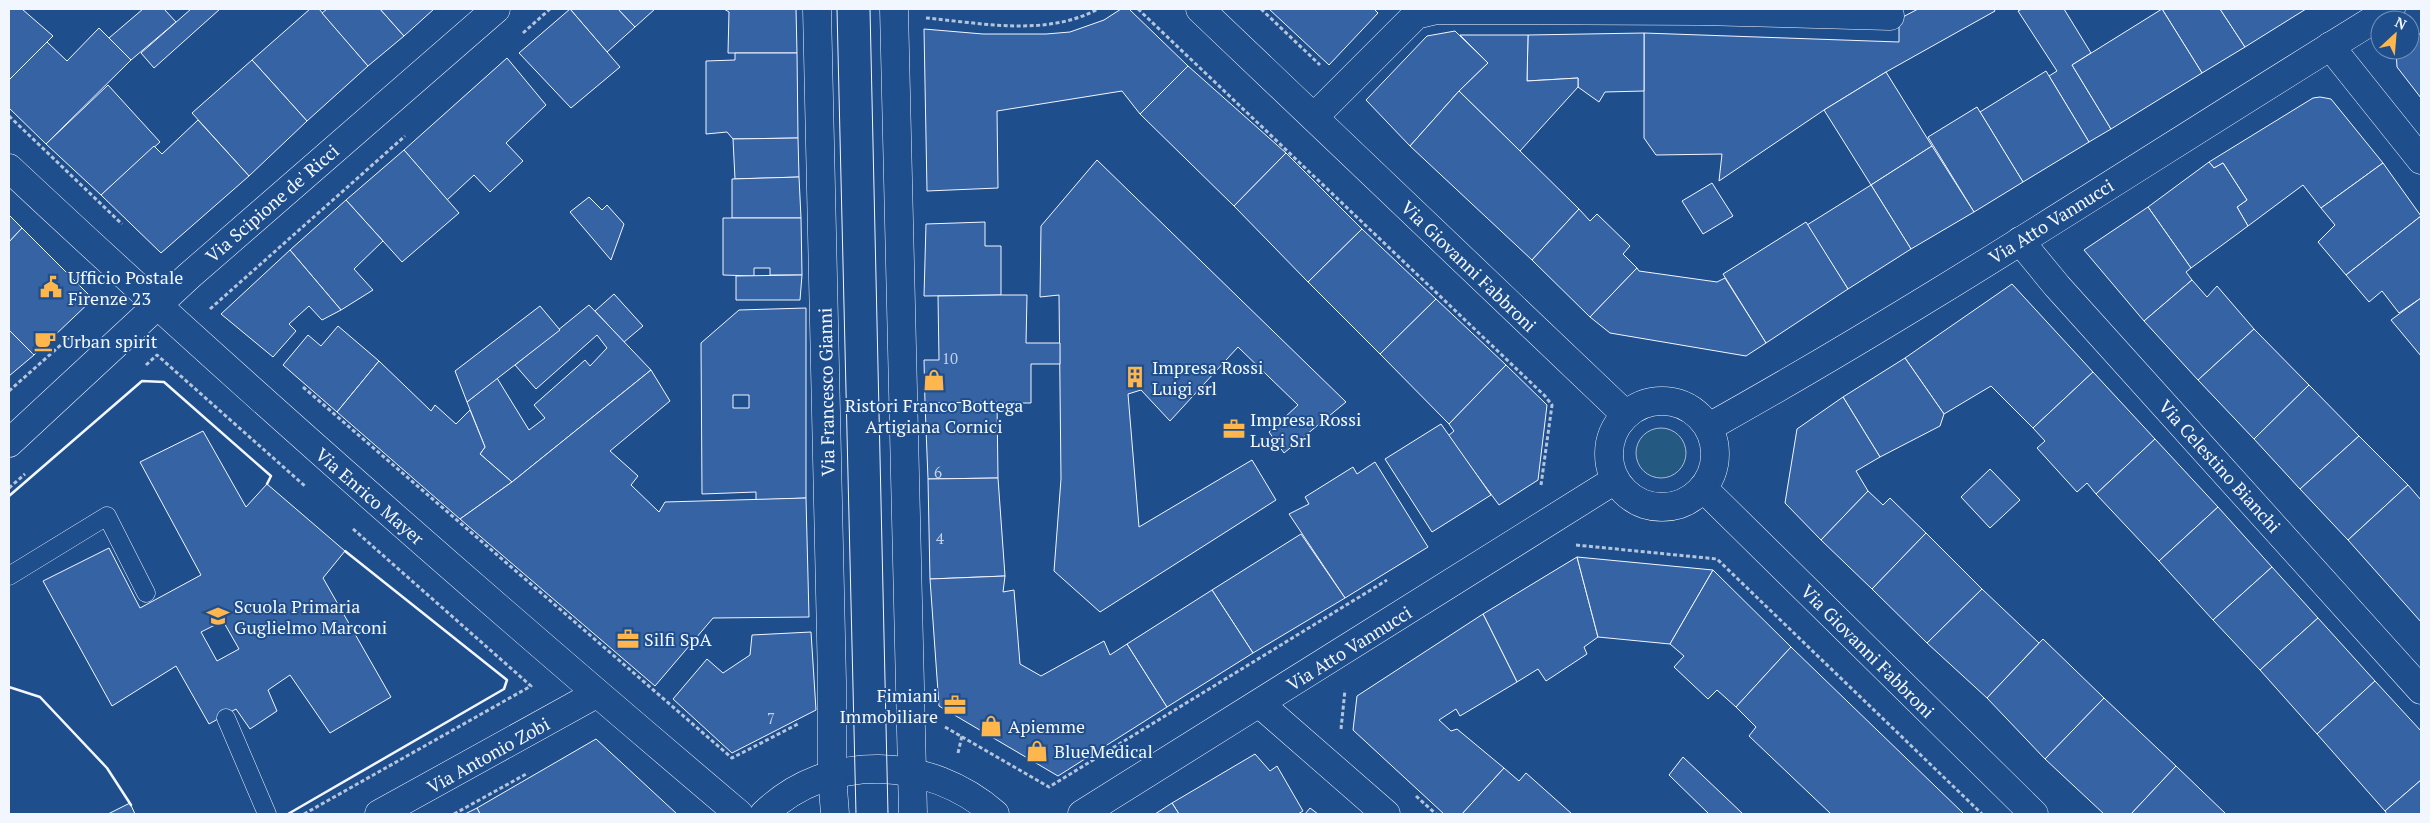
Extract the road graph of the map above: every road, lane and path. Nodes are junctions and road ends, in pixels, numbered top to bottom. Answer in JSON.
{"nodes":[{"id":1,"x":496,"y":9,"type":"edge"},
{"id":2,"x":550,"y":9,"type":"edge"},
{"id":3,"x":817,"y":9,"type":"edge"},
{"id":4,"x":894,"y":9,"type":"edge"},
{"id":5,"x":1098,"y":9,"type":"edge"},
{"id":6,"x":1138,"y":9,"type":"edge"},
{"id":7,"x":1200,"y":9,"type":"edge"},
{"id":8,"x":1261,"y":9,"type":"edge"},
{"id":9,"x":2391,"y":9,"type":"edge"},
{"id":10,"x":1890,"y":16,"type":"dead end"},
{"id":11,"x":923,"y":18,"type":"dead end"},
{"id":12,"x":521,"y":34,"type":"dead end"},
{"id":13,"x":2330,"y":46,"type":"junction"},
{"id":14,"x":1321,"y":67,"type":"dead end"},
{"id":15,"x":9,"y":116,"type":"edge"},
{"id":16,"x":1314,"y":117,"type":"junction"},
{"id":17,"x":406,"y":136,"type":"dead end"},
{"id":18,"x":2421,"y":160,"type":"edge"},
{"id":19,"x":9,"y":168,"type":"edge"},
{"id":20,"x":126,"y":228,"type":"dead end"},
{"id":21,"x":2020,"y":241,"type":"junction"},
{"id":22,"x":156,"y":307,"type":"junction"},
{"id":23,"x":217,"y":315,"type":"dead end"},
{"id":24,"x":76,"y":332,"type":"dead end"},
{"id":25,"x":142,"y":368,"type":"dead end"},
{"id":26,"x":297,"y":382,"type":"dead end"},
{"id":27,"x":9,"y":391,"type":"edge"},
{"id":28,"x":1625,"y":414,"type":"junction"},
{"id":29,"x":1709,"y":427,"type":"junction"},
{"id":30,"x":9,"y":443,"type":"edge"},
{"id":31,"x":31,"y":468,"type":"dead end"},
{"id":32,"x":1615,"y":480,"type":"junction"},
{"id":33,"x":9,"y":488,"type":"edge"},
{"id":34,"x":306,"y":488,"type":"dead end"},
{"id":35,"x":1703,"y":488,"type":"junction"},
{"id":36,"x":1535,"y":489,"type":"dead end"},
{"id":37,"x":350,"y":526,"type":"dead end"},
{"id":38,"x":1572,"y":545,"type":"dead end"},
{"id":39,"x":1395,"y":575,"type":"dead end"},
{"id":40,"x":9,"y":576,"type":"edge"},
{"id":41,"x":146,"y":593,"type":"dead end"},
{"id":42,"x":1345,"y":690,"type":"dead end"},
{"id":43,"x":2421,"y":690,"type":"edge"},
{"id":44,"x":596,"y":694,"type":"junction"},
{"id":45,"x":1260,"y":704,"type":"junction"},
{"id":46,"x":226,"y":718,"type":"dead end"},
{"id":47,"x":805,"y":721,"type":"dead end"},
{"id":48,"x":941,"y":724,"type":"dead end"},
{"id":49,"x":1348,"y":736,"type":"dead end"},
{"id":50,"x":912,"y":771,"type":"junction"},
{"id":51,"x":529,"y":772,"type":"dead end"},
{"id":52,"x":832,"y":775,"type":"junction"},
{"id":53,"x":1414,"y":795,"type":"dead end"},
{"id":54,"x":267,"y":814,"type":"edge"},
{"id":55,"x":304,"y":814,"type":"edge"},
{"id":56,"x":379,"y":814,"type":"edge"},
{"id":57,"x":454,"y":814,"type":"edge"},
{"id":58,"x":739,"y":814,"type":"edge"},
{"id":59,"x":764,"y":814,"type":"edge"},
{"id":60,"x":835,"y":814,"type":"edge"},
{"id":61,"x":913,"y":814,"type":"edge"},
{"id":62,"x":995,"y":814,"type":"edge"},
{"id":63,"x":1082,"y":814,"type":"edge"},
{"id":64,"x":1386,"y":814,"type":"edge"},
{"id":65,"x":1436,"y":814,"type":"edge"},
{"id":66,"x":1982,"y":814,"type":"edge"},
{"id":67,"x":2034,"y":814,"type":"edge"}],
"edges":[{"from":1,"to":22,"type":"street","name":"Via Scipione de' Ricci"},
{"from":2,"to":12,"type":"path"},
{"from":3,"to":52,"type":"street","name":"Via Francesco Gianni"},
{"from":4,"to":50,"type":"street"},
{"from":5,"to":11,"type":"path"},
{"from":6,"to":36,"type":"path"},
{"from":7,"to":16,"type":"street","name":"Via Giovanni Fabbroni"},
{"from":8,"to":14,"type":"path"},
{"from":9,"to":13,"type":"street","name":"Via Atto Vannucci"},
{"from":10,"to":16,"type":"street"},
{"from":13,"to":18,"type":"street"},
{"from":13,"to":21,"type":"street","name":"Via Atto Vannucci"},
{"from":15,"to":20,"type":"path"},
{"from":16,"to":28,"type":"street","name":"Via Giovanni Fabbroni"},
{"from":17,"to":23,"type":"path"},
{"from":19,"to":22,"type":"street","name":"Via Enrico Mayer"},
{"from":21,"to":29,"type":"street","name":"Via Atto Vannucci"},
{"from":21,"to":43,"type":"street","name":"Via Celestino Bianchi"},
{"from":22,"to":30,"type":"street","name":"Via Scipione de' Ricci"},
{"from":22,"to":44,"type":"street","name":"Via Enrico Mayer"},
{"from":24,"to":27,"type":"path"},
{"from":25,"to":34,"type":"path"},
{"from":26,"to":47,"type":"path"},
{"from":28,"to":29,"type":"street"},
{"from":28,"to":32,"type":"street"},
{"from":29,"to":35,"type":"street"},
{"from":31,"to":33,"type":"path"},
{"from":32,"to":35,"type":"street"},
{"from":32,"to":45,"type":"street","name":"Via Atto Vannucci"},
{"from":35,"to":67,"type":"street","name":"Via Giovanni Fabbroni"},
{"from":37,"to":55,"type":"path"},
{"from":38,"to":66,"type":"path"},
{"from":39,"to":48,"type":"path"},
{"from":40,"to":41,"type":"lane"},
{"from":42,"to":49,"type":"path"},
{"from":44,"to":56,"type":"street","name":"Via Antonio Zobi"},
{"from":44,"to":58,"type":"street","name":"Via Enrico Mayer"},
{"from":45,"to":63,"type":"street","name":"Via Atto Vannucci"},
{"from":45,"to":64,"type":"street"},
{"from":46,"to":54,"type":"lane"},
{"from":50,"to":52,"type":"street"},
{"from":50,"to":61,"type":"street"},
{"from":50,"to":62,"type":"street"},
{"from":51,"to":57,"type":"path"},
{"from":52,"to":59,"type":"street"},
{"from":52,"to":60,"type":"street","name":"Via Francesco Gianni"},
{"from":53,"to":65,"type":"path"}]}
